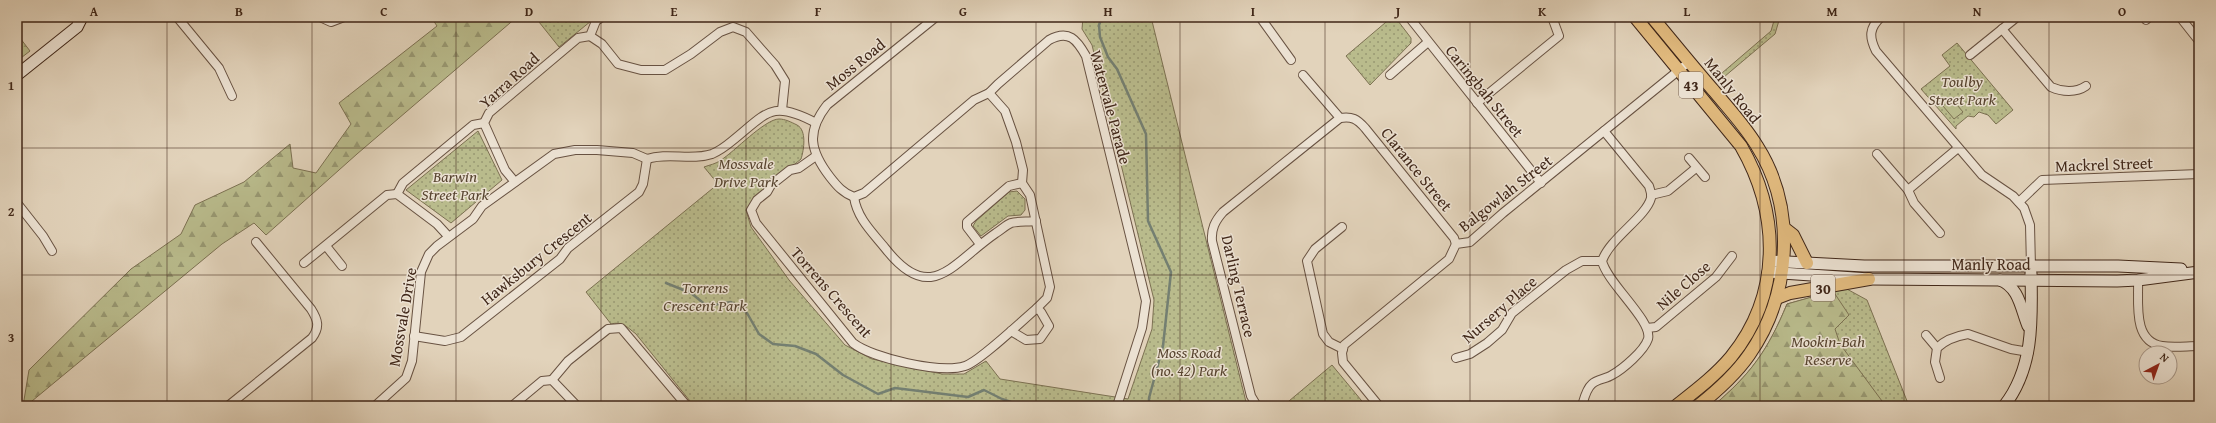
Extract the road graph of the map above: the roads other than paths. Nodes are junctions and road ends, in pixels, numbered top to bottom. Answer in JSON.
{"nodes":[{"id":1,"x":82,"y":17,"type":"edge"},
{"id":2,"x":177,"y":17,"type":"edge"},
{"id":3,"x":320,"y":17,"type":"edge"},
{"id":4,"x":344,"y":17,"type":"edge"},
{"id":5,"x":602,"y":17,"type":"edge"},
{"id":6,"x":936,"y":17,"type":"edge"},
{"id":7,"x":1260,"y":17,"type":"edge"},
{"id":8,"x":1408,"y":17,"type":"edge"},
{"id":9,"x":1552,"y":17,"type":"edge"},
{"id":10,"x":1635,"y":17,"type":"edge"},
{"id":11,"x":1652,"y":17,"type":"edge"},
{"id":12,"x":1881,"y":17,"type":"edge"},
{"id":13,"x":2017,"y":17,"type":"edge"},
{"id":14,"x":2180,"y":17,"type":"edge"},
{"id":15,"x":2002,"y":29,"type":"junction"},
{"id":16,"x":590,"y":36,"type":"junction"},
{"id":17,"x":2199,"y":41,"type":"edge"},
{"id":18,"x":1428,"y":42,"type":"junction"},
{"id":19,"x":1970,"y":55,"type":"dead end"},
{"id":20,"x":1292,"y":60,"type":"dead end"},
{"id":21,"x":1690,"y":62,"type":"junction"},
{"id":22,"x":1679,"y":70,"type":"junction"},
{"id":23,"x":17,"y":75,"type":"edge"},
{"id":24,"x":1303,"y":75,"type":"dead end"},
{"id":25,"x":1390,"y":75,"type":"dead end"},
{"id":26,"x":2086,"y":86,"type":"dead end"},
{"id":27,"x":989,"y":93,"type":"junction"},
{"id":28,"x":232,"y":96,"type":"dead end"},
{"id":29,"x":1477,"y":103,"type":"junction"},
{"id":30,"x":782,"y":110,"type":"junction"},
{"id":31,"x":1340,"y":118,"type":"junction"},
{"id":32,"x":484,"y":123,"type":"junction"},
{"id":33,"x":816,"y":123,"type":"junction"},
{"id":34,"x":1604,"y":131,"type":"junction"},
{"id":35,"x":1958,"y":148,"type":"junction"},
{"id":36,"x":1877,"y":154,"type":"dead end"},
{"id":37,"x":816,"y":156,"type":"junction"},
{"id":38,"x":1689,"y":158,"type":"dead end"},
{"id":39,"x":648,"y":159,"type":"junction"},
{"id":40,"x":1696,"y":168,"type":"junction"},
{"id":41,"x":2199,"y":174,"type":"edge"},
{"id":42,"x":1704,"y":178,"type":"dead end"},
{"id":43,"x":515,"y":182,"type":"junction"},
{"id":44,"x":1022,"y":183,"type":"junction"},
{"id":45,"x":1541,"y":183,"type":"junction"},
{"id":46,"x":1908,"y":190,"type":"junction"},
{"id":47,"x":397,"y":194,"type":"junction"},
{"id":48,"x":1652,"y":195,"type":"junction"},
{"id":49,"x":854,"y":197,"type":"junction"},
{"id":50,"x":2019,"y":202,"type":"junction"},
{"id":51,"x":17,"y":203,"type":"edge"},
{"id":52,"x":1036,"y":221,"type":"junction"},
{"id":53,"x":1342,"y":227,"type":"dead end"},
{"id":54,"x":1784,"y":228,"type":"junction"},
{"id":55,"x":1940,"y":233,"type":"dead end"},
{"id":56,"x":448,"y":236,"type":"junction"},
{"id":57,"x":256,"y":242,"type":"dead end"},
{"id":58,"x":980,"y":244,"type":"junction"},
{"id":59,"x":1456,"y":244,"type":"junction"},
{"id":60,"x":326,"y":246,"type":"junction"},
{"id":61,"x":52,"y":252,"type":"dead end"},
{"id":62,"x":1732,"y":256,"type":"dead end"},
{"id":63,"x":1602,"y":261,"type":"junction"},
{"id":64,"x":304,"y":264,"type":"dead end"},
{"id":65,"x":1806,"y":264,"type":"junction"},
{"id":66,"x":342,"y":266,"type":"dead end"},
{"id":67,"x":1769,"y":266,"type":"junction"},
{"id":68,"x":2031,"y":267,"type":"junction"},
{"id":69,"x":1783,"y":268,"type":"junction"},
{"id":70,"x":2199,"y":271,"type":"edge"},
{"id":71,"x":1869,"y":279,"type":"junction"},
{"id":72,"x":1999,"y":280,"type":"junction"},
{"id":73,"x":2032,"y":280,"type":"junction"},
{"id":74,"x":2138,"y":280,"type":"junction"},
{"id":75,"x":1777,"y":298,"type":"junction"},
{"id":76,"x":1037,"y":308,"type":"junction"},
{"id":77,"x":1647,"y":328,"type":"junction"},
{"id":78,"x":1011,"y":331,"type":"junction"},
{"id":79,"x":2030,"y":334,"type":"junction"},
{"id":80,"x":1926,"y":335,"type":"dead end"},
{"id":81,"x":414,"y":336,"type":"junction"},
{"id":82,"x":2199,"y":346,"type":"edge"},
{"id":83,"x":1937,"y":348,"type":"junction"},
{"id":84,"x":1342,"y":349,"type":"junction"},
{"id":85,"x":2029,"y":352,"type":"junction"},
{"id":86,"x":1456,"y":358,"type":"dead end"},
{"id":87,"x":1940,"y":378,"type":"dead end"},
{"id":88,"x":552,"y":380,"type":"junction"},
{"id":89,"x":1117,"y":404,"type":"edge"},
{"id":90,"x":228,"y":406,"type":"edge"},
{"id":91,"x":375,"y":406,"type":"edge"},
{"id":92,"x":512,"y":406,"type":"edge"},
{"id":93,"x":577,"y":406,"type":"edge"},
{"id":94,"x":687,"y":406,"type":"edge"},
{"id":95,"x":1257,"y":406,"type":"edge"},
{"id":96,"x":1379,"y":406,"type":"edge"},
{"id":97,"x":1582,"y":406,"type":"edge"},
{"id":98,"x":1676,"y":406,"type":"edge"},
{"id":99,"x":1698,"y":406,"type":"edge"},
{"id":100,"x":2004,"y":406,"type":"edge"}],
"edges":[{"from":1,"to":23,"type":"main road"},
{"from":2,"to":28,"type":"street"},
{"from":3,"to":4,"type":"street"},
{"from":5,"to":16,"type":"street"},
{"from":6,"to":33,"type":"street","name":"Moss Road"},
{"from":7,"to":20,"type":"street"},
{"from":8,"to":18,"type":"street","name":"Caringbah Street"},
{"from":9,"to":29,"type":"street"},
{"from":10,"to":22,"type":"main road","name":"Manly Road","number":"43"},
{"from":11,"to":21,"type":"main road","name":"Manly Road","number":"43"},
{"from":12,"to":35,"type":"street"},
{"from":13,"to":15,"type":"street"},
{"from":14,"to":17,"type":"street"},
{"from":15,"to":19,"type":"street"},
{"from":15,"to":26,"type":"street"},
{"from":16,"to":30,"type":"street"},
{"from":16,"to":32,"type":"street","name":"Yarra Road"},
{"from":18,"to":25,"type":"street"},
{"from":18,"to":29,"type":"street","name":"Caringbah Street"},
{"from":21,"to":22,"type":"street","name":"Balgowlah Street"},
{"from":21,"to":54,"type":"main road","name":"Manly Road","number":"43"},
{"from":22,"to":34,"type":"street","name":"Balgowlah Street"},
{"from":22,"to":67,"type":"main road","name":"Manly Road","number":"43"},
{"from":24,"to":31,"type":"street"},
{"from":27,"to":44,"type":"street","name":"Torrens Crescent"},
{"from":27,"to":49,"type":"street","name":"Watervale Parade"},
{"from":27,"to":89,"type":"street","name":"Watervale Parade"},
{"from":29,"to":45,"type":"street","name":"Caringbah Street"},
{"from":30,"to":33,"type":"street"},
{"from":30,"to":39,"type":"street","name":"Mossvale Drive"},
{"from":31,"to":59,"type":"street","name":"Clarance Street"},
{"from":31,"to":95,"type":"street","name":"Darling Terrace"},
{"from":32,"to":43,"type":"street","name":"Yarra Road"},
{"from":32,"to":47,"type":"street"},
{"from":33,"to":37,"type":"street"},
{"from":34,"to":45,"type":"street","name":"Balgowlah Street"},
{"from":34,"to":48,"type":"street"},
{"from":35,"to":46,"type":"street"},
{"from":35,"to":50,"type":"street"},
{"from":36,"to":46,"type":"street"},
{"from":37,"to":49,"type":"street"},
{"from":37,"to":78,"type":"street","name":"Torrens Crescent"},
{"from":38,"to":40,"type":"street"},
{"from":39,"to":43,"type":"street","name":"Mossvale Drive"},
{"from":39,"to":81,"type":"street","name":"Hawksbury Crescent"},
{"from":40,"to":42,"type":"street"},
{"from":40,"to":48,"type":"street"},
{"from":41,"to":50,"type":"street","name":"Mackrel Street"},
{"from":43,"to":56,"type":"street","name":"Mossvale Drive"},
{"from":44,"to":52,"type":"street","name":"Torrens Crescent"},
{"from":44,"to":58,"type":"street"},
{"from":45,"to":59,"type":"street","name":"Balgowlah Street"},
{"from":46,"to":55,"type":"street"},
{"from":47,"to":56,"type":"street"},
{"from":47,"to":60,"type":"street"},
{"from":48,"to":63,"type":"street"},
{"from":49,"to":58,"type":"street"},
{"from":50,"to":68,"type":"street"},
{"from":51,"to":61,"type":"street"},
{"from":52,"to":58,"type":"street"},
{"from":52,"to":76,"type":"street","name":"Torrens Crescent"},
{"from":53,"to":84,"type":"street"},
{"from":54,"to":65,"type":"main road"},
{"from":54,"to":69,"type":"main road","name":"Manly Road","number":"43"},
{"from":56,"to":81,"type":"street","name":"Mossvale Drive"},
{"from":57,"to":90,"type":"street"},
{"from":59,"to":84,"type":"street","name":"Balgowlah Street"},
{"from":60,"to":64,"type":"street"},
{"from":60,"to":66,"type":"street"},
{"from":62,"to":77,"type":"street","name":"Nile Close"},
{"from":63,"to":77,"type":"street"},
{"from":63,"to":86,"type":"street","name":"Nursery Place"},
{"from":65,"to":68,"type":"main road","name":"Manly Road","number":"30"},
{"from":65,"to":69,"type":"main road","name":"Manly Road","number":"30"},
{"from":67,"to":69,"type":"main road","name":"Manly Road","number":"30"},
{"from":67,"to":98,"type":"main road"},
{"from":68,"to":70,"type":"main road","name":"Manly Road","number":"30"},
{"from":68,"to":73,"type":"main road"},
{"from":69,"to":71,"type":"main road","name":"Manly Road"},
{"from":69,"to":75,"type":"main road","name":"Manly Road","number":"43"},
{"from":70,"to":74,"type":"main road","name":"Manly Road","number":"30"},
{"from":71,"to":72,"type":"main road","name":"Manly Road","number":"30"},
{"from":71,"to":75,"type":"main road","number":"30"},
{"from":72,"to":73,"type":"main road","name":"Manly Road","number":"30"},
{"from":72,"to":79,"type":"main road"},
{"from":73,"to":74,"type":"main road","name":"Manly Road","number":"30"},
{"from":73,"to":79,"type":"main road"},
{"from":74,"to":82,"type":"street"},
{"from":75,"to":99,"type":"main road","name":"Manly Road"},
{"from":76,"to":78,"type":"street","name":"Torrens Crescent"},
{"from":76,"to":78,"type":"street"},
{"from":77,"to":97,"type":"street"},
{"from":79,"to":85,"type":"main road"},
{"from":80,"to":83,"type":"street"},
{"from":81,"to":91,"type":"street","name":"Mossvale Drive"},
{"from":83,"to":85,"type":"street"},
{"from":83,"to":87,"type":"street"},
{"from":84,"to":96,"type":"street"},
{"from":85,"to":100,"type":"main road"},
{"from":88,"to":92,"type":"street"},
{"from":88,"to":93,"type":"street"},
{"from":88,"to":94,"type":"street"}]}
